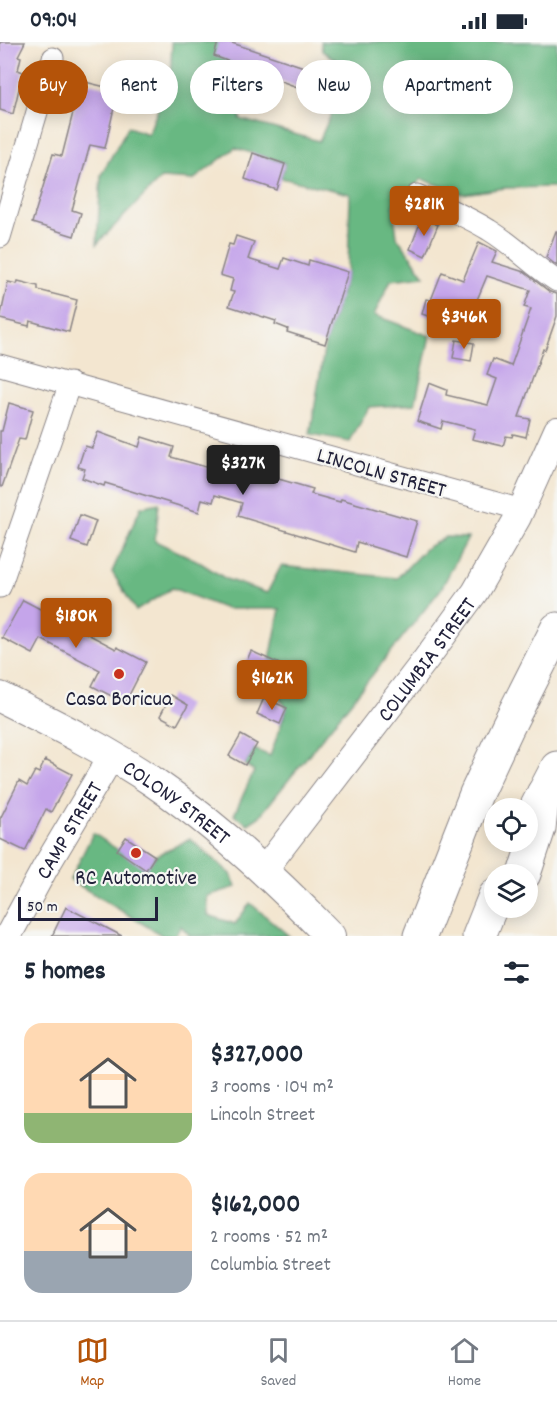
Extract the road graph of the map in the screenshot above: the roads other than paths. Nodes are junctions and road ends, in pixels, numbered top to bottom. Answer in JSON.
{"nodes":[{"id":1,"x":53,"y":58,"type":"dead end"},
{"id":2,"x":417,"y":195,"type":"dead end"},
{"id":3,"x":0,"y":237,"type":"edge"},
{"id":4,"x":557,"y":281,"type":"edge"},
{"id":5,"x":0,"y":365,"type":"edge"},
{"id":6,"x":70,"y":383,"type":"junction"},
{"id":7,"x":557,"y":430,"type":"edge"},
{"id":8,"x":522,"y":510,"type":"junction"},
{"id":9,"x":0,"y":587,"type":"edge"},
{"id":10,"x":557,"y":629,"type":"edge"},
{"id":11,"x":0,"y":697,"type":"edge"},
{"id":12,"x":111,"y":756,"type":"junction"},
{"id":13,"x":550,"y":781,"type":"edge"},
{"id":14,"x":538,"y":805,"type":"edge"},
{"id":15,"x":527,"y":864,"type":"edge"},
{"id":16,"x":264,"y":870,"type":"junction"},
{"id":17,"x":486,"y":918,"type":"edge"},
{"id":18,"x":508,"y":918,"type":"edge"},
{"id":19,"x":8,"y":936,"type":"edge"},
{"id":20,"x":330,"y":936,"type":"edge"},
{"id":21,"x":420,"y":936,"type":"edge"},
{"id":22,"x":478,"y":936,"type":"edge"},
{"id":23,"x":502,"y":936,"type":"edge"}],
"edges":[{"from":1,"to":3,"type":"street"},
{"from":2,"to":4,"type":"street"},
{"from":5,"to":6,"type":"street","name":"LINCOLN STREET"},
{"from":6,"to":8,"type":"street","name":"LINCOLN STREET"},
{"from":6,"to":9,"type":"street"},
{"from":7,"to":8,"type":"street","name":"COLUMBIA STREET"},
{"from":8,"to":16,"type":"street","name":"COLUMBIA STREET"},
{"from":10,"to":21,"type":"highway"},
{"from":11,"to":12,"type":"main road","name":"COLONY STREET"},
{"from":12,"to":16,"type":"main road","name":"COLONY STREET"},
{"from":12,"to":19,"type":"street","name":"CAMP STREET"},
{"from":13,"to":14,"type":"highway"},
{"from":13,"to":15,"type":"highway"},
{"from":16,"to":20,"type":"main road","name":"COLONY STREET"},
{"from":17,"to":22,"type":"highway"},
{"from":18,"to":23,"type":"highway"}]}
